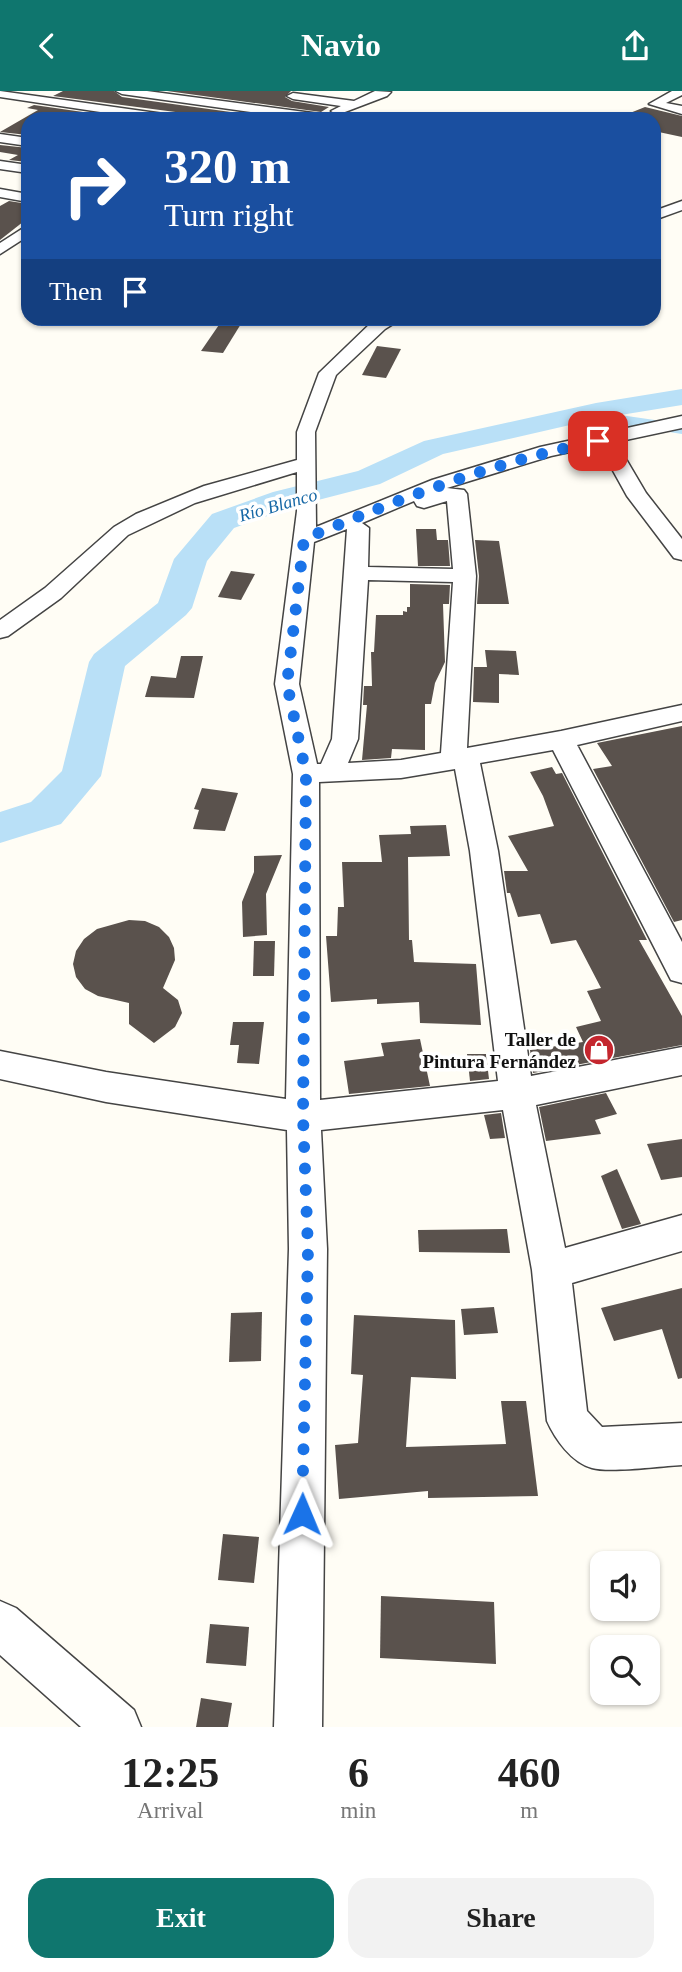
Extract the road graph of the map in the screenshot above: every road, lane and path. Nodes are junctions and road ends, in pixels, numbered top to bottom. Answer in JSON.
{"nodes":[{"id":1,"x":33,"y":91,"type":"edge"},
{"id":2,"x":122,"y":91,"type":"edge"},
{"id":3,"x":381,"y":91,"type":"edge"},
{"id":4,"x":681,"y":91,"type":"edge"},
{"id":5,"x":285,"y":95,"type":"dead end"},
{"id":6,"x":7,"y":96,"type":"edge"},
{"id":7,"x":354,"y":104,"type":"junction"},
{"id":8,"x":682,"y":110,"type":"edge"},
{"id":9,"x":121,"y":112,"type":"edge"},
{"id":10,"x":269,"y":112,"type":"edge"},
{"id":11,"x":335,"y":112,"type":"edge"},
{"id":12,"x":0,"y":138,"type":"edge"},
{"id":13,"x":21,"y":140,"type":"edge"},
{"id":14,"x":0,"y":165,"type":"edge"},
{"id":15,"x":21,"y":168,"type":"edge"},
{"id":16,"x":0,"y":193,"type":"edge"},
{"id":17,"x":21,"y":197,"type":"edge"},
{"id":18,"x":682,"y":205,"type":"edge"},
{"id":19,"x":661,"y":213,"type":"edge"},
{"id":20,"x":0,"y":226,"type":"edge"},
{"id":21,"x":21,"y":229,"type":"edge"},
{"id":22,"x":21,"y":234,"type":"edge"},
{"id":23,"x":0,"y":250,"type":"edge"},
{"id":24,"x":378,"y":326,"type":"edge"},
{"id":25,"x":682,"y":422,"type":"edge"},
{"id":26,"x":616,"y":459,"type":"dead end"},
{"id":27,"x":306,"y":469,"type":"junction"},
{"id":28,"x":350,"y":526,"type":"junction"},
{"id":29,"x":304,"y":539,"type":"junction"},
{"id":30,"x":682,"y":552,"type":"edge"},
{"id":31,"x":358,"y":573,"type":"junction"},
{"id":32,"x":465,"y":576,"type":"junction"},
{"id":33,"x":0,"y":631,"type":"edge"},
{"id":34,"x":681,"y":715,"type":"edge"},
{"id":35,"x":561,"y":740,"type":"junction"},
{"id":36,"x":460,"y":758,"type":"junction"},
{"id":37,"x":319,"y":772,"type":"junction"},
{"id":38,"x":682,"y":971,"type":"edge"},
{"id":39,"x":682,"y":1061,"type":"edge"},
{"id":40,"x":0,"y":1065,"type":"edge"},
{"id":41,"x":516,"y":1094,"type":"junction"},
{"id":42,"x":303,"y":1117,"type":"junction"},
{"id":43,"x":682,"y":1233,"type":"edge"},
{"id":44,"x":551,"y":1270,"type":"junction"},
{"id":45,"x":682,"y":1444,"type":"edge"},
{"id":46,"x":0,"y":1624,"type":"edge"},
{"id":47,"x":117,"y":1727,"type":"edge"},
{"id":48,"x":298,"y":1727,"type":"edge"}],
"edges":[{"from":1,"to":6,"type":"street"},
{"from":2,"to":10,"type":"street"},
{"from":3,"to":7,"type":"street"},
{"from":4,"to":8,"type":"street"},
{"from":5,"to":7,"type":"street"},
{"from":6,"to":9,"type":"street"},
{"from":7,"to":11,"type":"street"},
{"from":12,"to":13,"type":"street"},
{"from":14,"to":15,"type":"street"},
{"from":16,"to":17,"type":"street"},
{"from":18,"to":19,"type":"street"},
{"from":20,"to":21,"type":"street"},
{"from":22,"to":23,"type":"street"},
{"from":24,"to":27,"type":"street"},
{"from":25,"to":28,"type":"street"},
{"from":26,"to":30,"type":"street"},
{"from":27,"to":29,"type":"street"},
{"from":27,"to":33,"type":"street"},
{"from":28,"to":29,"type":"street"},
{"from":28,"to":31,"type":"street"},
{"from":28,"to":32,"type":"street"},
{"from":29,"to":37,"type":"street"},
{"from":31,"to":32,"type":"street"},
{"from":31,"to":37,"type":"street"},
{"from":32,"to":36,"type":"street"},
{"from":34,"to":35,"type":"street"},
{"from":35,"to":36,"type":"street"},
{"from":35,"to":38,"type":"street"},
{"from":36,"to":37,"type":"street"},
{"from":36,"to":41,"type":"street"},
{"from":37,"to":42,"type":"street"},
{"from":39,"to":41,"type":"street"},
{"from":40,"to":42,"type":"street"},
{"from":41,"to":42,"type":"street"},
{"from":41,"to":44,"type":"street"},
{"from":42,"to":48,"type":"street"},
{"from":43,"to":44,"type":"street"},
{"from":44,"to":45,"type":"street"},
{"from":46,"to":47,"type":"street"}]}
